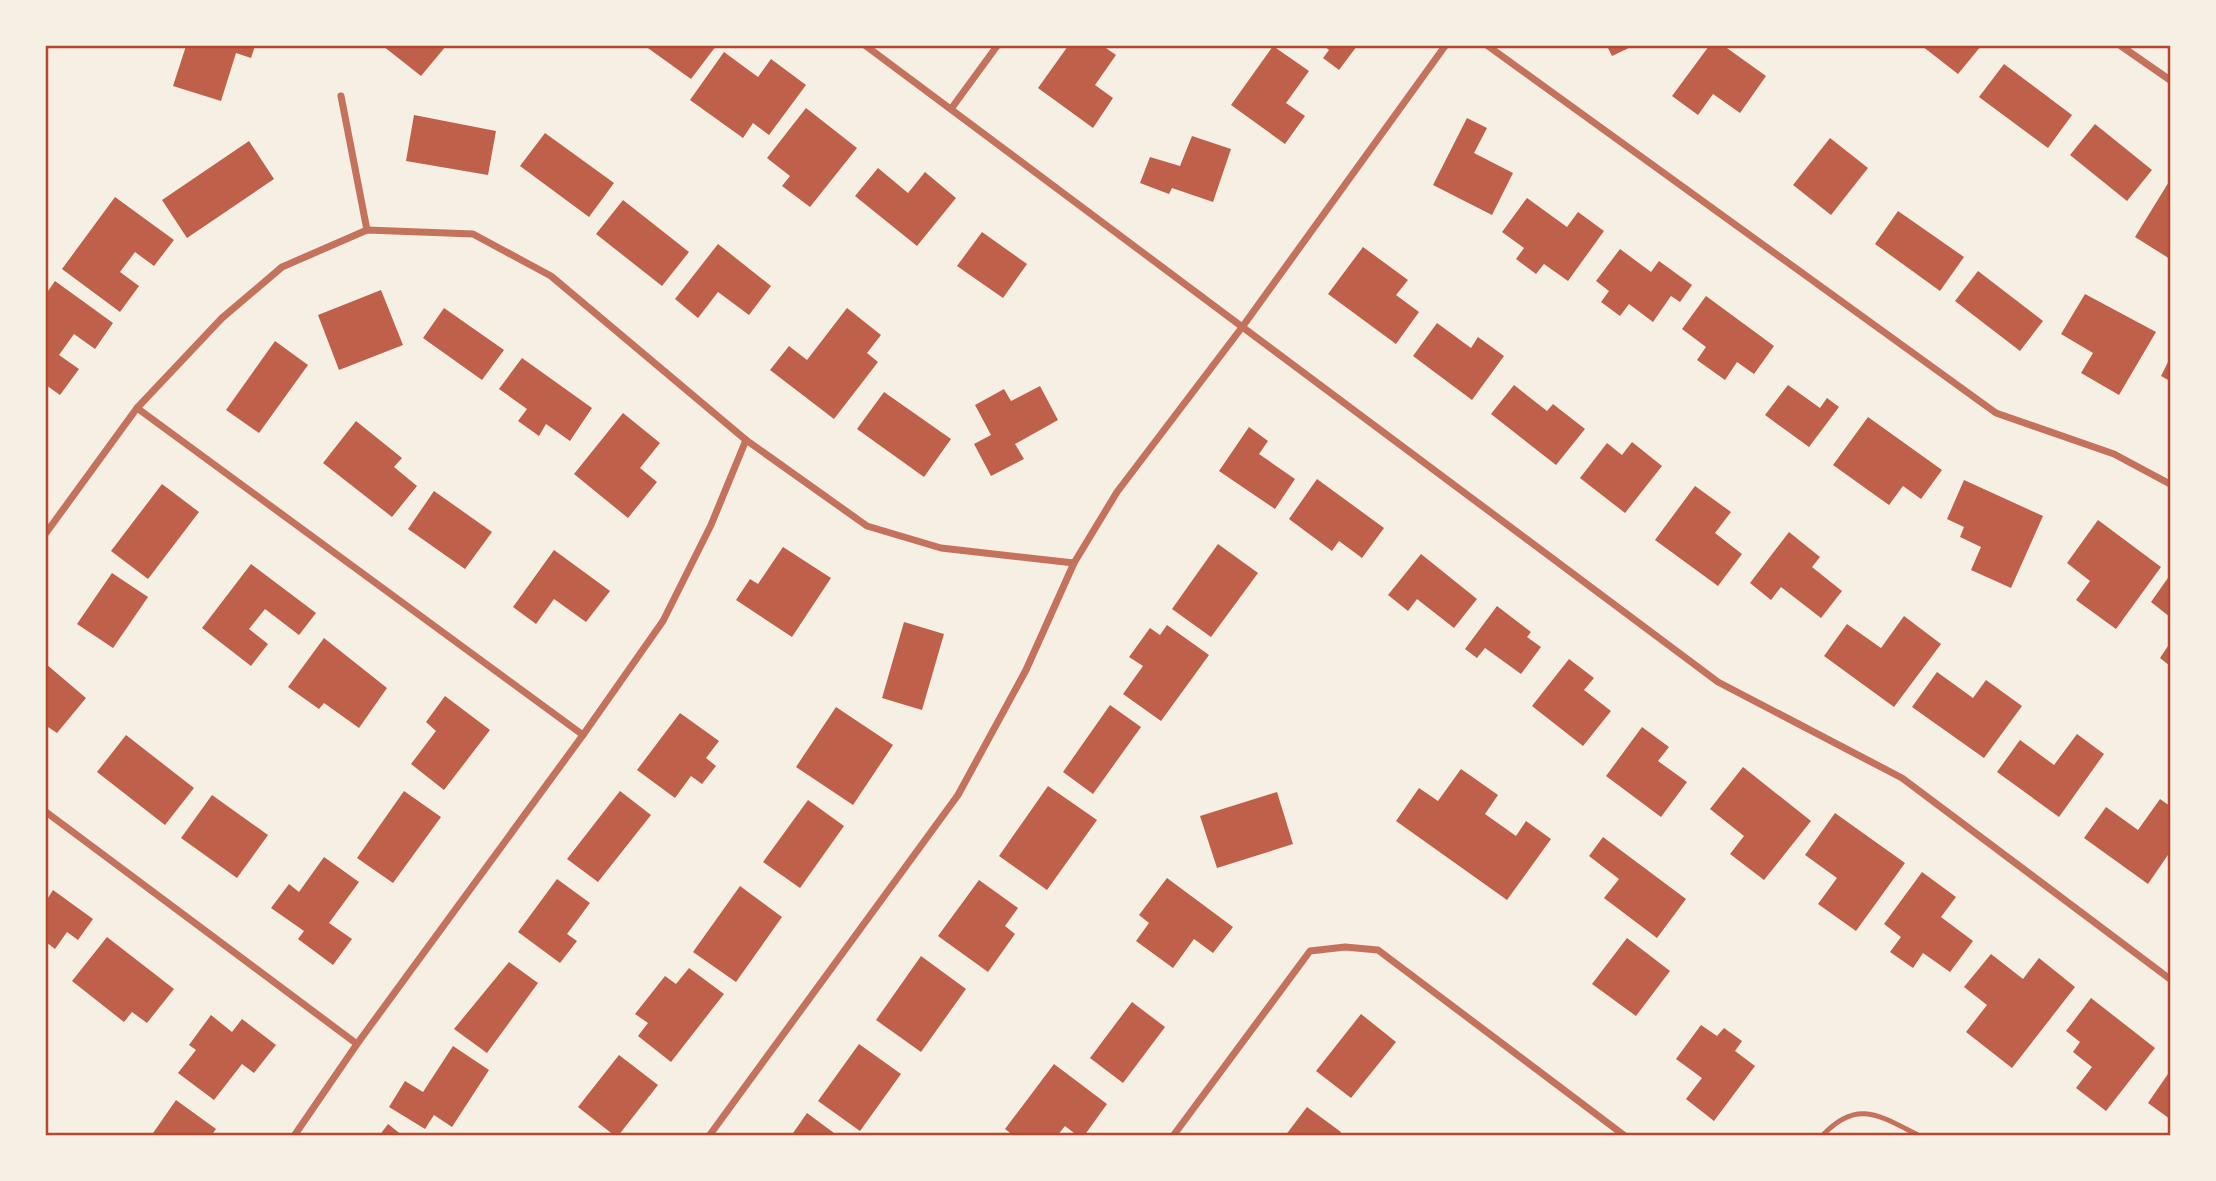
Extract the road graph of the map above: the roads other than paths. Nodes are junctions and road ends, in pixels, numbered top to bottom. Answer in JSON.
{"nodes":[{"id":1,"x":866,"y":46,"type":"edge"},
{"id":2,"x":997,"y":46,"type":"edge"},
{"id":3,"x":1445,"y":46,"type":"edge"},
{"id":4,"x":1488,"y":46,"type":"edge"},
{"id":5,"x":2121,"y":46,"type":"edge"},
{"id":6,"x":2171,"y":80,"type":"edge"},
{"id":7,"x":341,"y":96,"type":"dead end"},
{"id":8,"x":951,"y":109,"type":"junction"},
{"id":9,"x":367,"y":230,"type":"junction"},
{"id":10,"x":1243,"y":326,"type":"junction"},
{"id":11,"x":137,"y":408,"type":"junction"},
{"id":12,"x":746,"y":440,"type":"junction"},
{"id":13,"x":2171,"y":484,"type":"edge"},
{"id":14,"x":46,"y":533,"type":"edge"},
{"id":15,"x":1074,"y":563,"type":"junction"},
{"id":16,"x":583,"y":735,"type":"junction"},
{"id":17,"x":46,"y":812,"type":"edge"},
{"id":18,"x":2171,"y":979,"type":"edge"},
{"id":19,"x":356,"y":1044,"type":"junction"},
{"id":20,"x":294,"y":1136,"type":"edge"},
{"id":21,"x":709,"y":1136,"type":"edge"},
{"id":22,"x":1174,"y":1136,"type":"edge"},
{"id":23,"x":1625,"y":1136,"type":"edge"},
{"id":24,"x":1822,"y":1136,"type":"edge"},
{"id":25,"x":1920,"y":1136,"type":"edge"}],
"edges":[{"from":1,"to":8,"type":"street"},
{"from":2,"to":8,"type":"street"},
{"from":3,"to":10,"type":"street"},
{"from":4,"to":13,"type":"street"},
{"from":5,"to":6,"type":"street"},
{"from":7,"to":9,"type":"street"},
{"from":8,"to":10,"type":"street"},
{"from":9,"to":11,"type":"street"},
{"from":9,"to":12,"type":"street"},
{"from":10,"to":15,"type":"street"},
{"from":10,"to":18,"type":"street"},
{"from":11,"to":14,"type":"street"},
{"from":11,"to":16,"type":"street"},
{"from":12,"to":15,"type":"street"},
{"from":12,"to":16,"type":"street"},
{"from":15,"to":21,"type":"street"},
{"from":16,"to":19,"type":"street"},
{"from":17,"to":19,"type":"street"},
{"from":19,"to":20,"type":"street"},
{"from":22,"to":23,"type":"street"},
{"from":24,"to":25,"type":"lane"}]}
